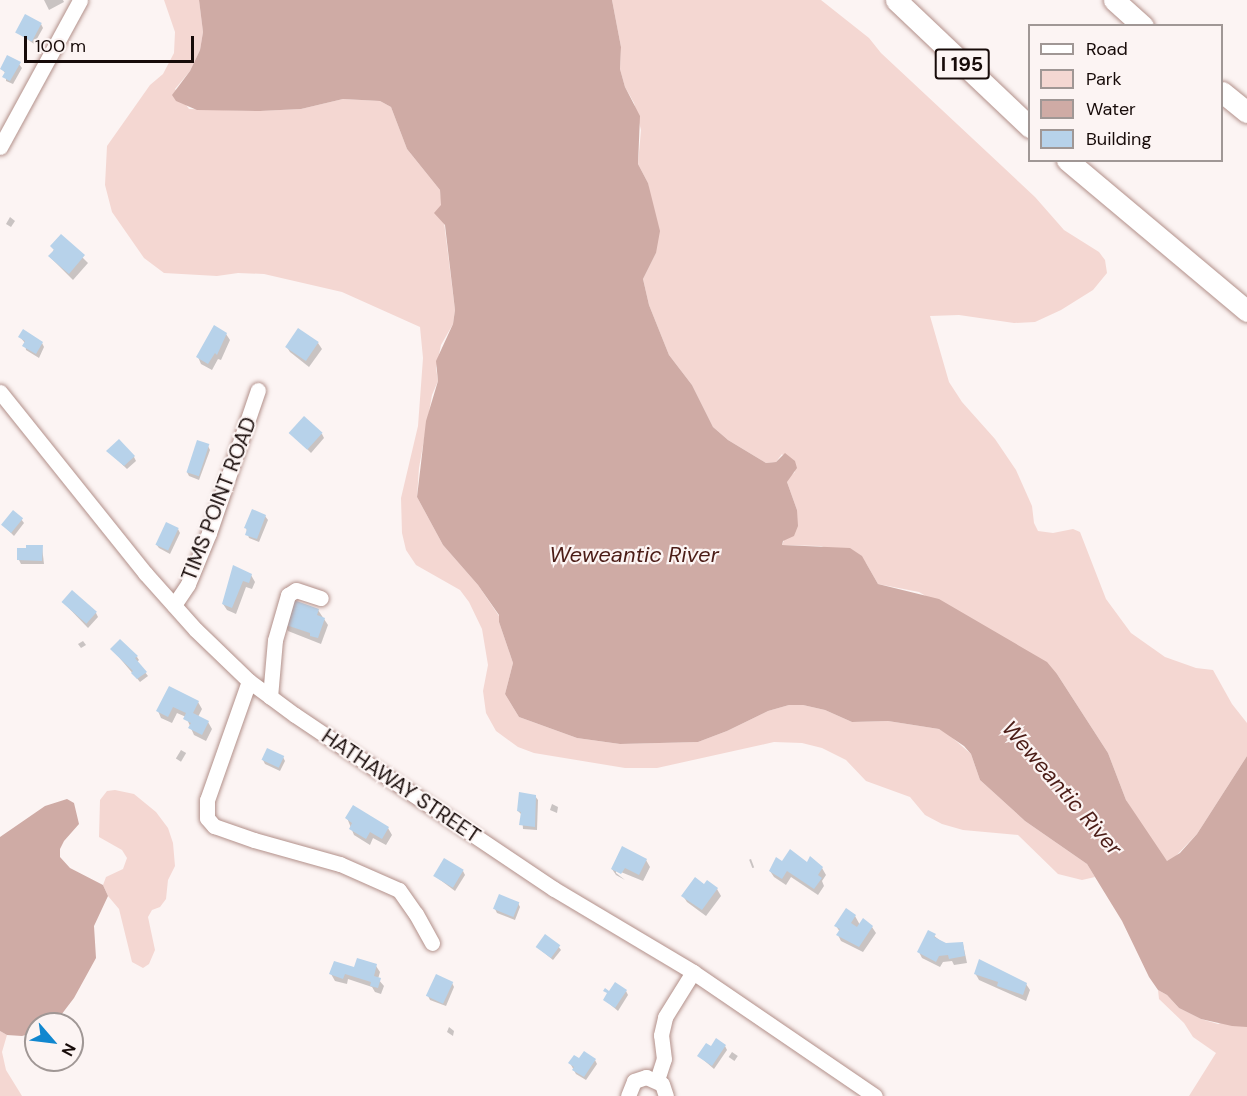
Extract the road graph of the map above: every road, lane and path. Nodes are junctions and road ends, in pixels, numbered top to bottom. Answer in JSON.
{"nodes":[{"id":1,"x":80,"y":0,"type":"edge"},
{"id":2,"x":896,"y":0,"type":"edge"},
{"id":3,"x":1114,"y":0,"type":"edge"},
{"id":4,"x":1141,"y":24,"type":"edge"},
{"id":5,"x":1223,"y":94,"type":"edge"},
{"id":6,"x":1247,"y":112,"type":"edge"},
{"id":7,"x":1028,"y":126,"type":"edge"},
{"id":8,"x":0,"y":147,"type":"edge"},
{"id":9,"x":1068,"y":162,"type":"edge"},
{"id":10,"x":1247,"y":311,"type":"edge"},
{"id":11,"x":258,"y":390,"type":"dead end"},
{"id":12,"x":0,"y":392,"type":"edge"},
{"id":13,"x":321,"y":598,"type":"dead end"},
{"id":14,"x":174,"y":605,"type":"junction"},
{"id":15,"x":249,"y":681,"type":"junction"},
{"id":16,"x":270,"y":697,"type":"junction"},
{"id":17,"x":432,"y":943,"type":"dead end"},
{"id":18,"x":693,"y":972,"type":"junction"},
{"id":19,"x":657,"y":1080,"type":"junction"},
{"id":20,"x":628,"y":1096,"type":"edge"},
{"id":21,"x":666,"y":1096,"type":"edge"},
{"id":22,"x":875,"y":1096,"type":"edge"}],
"edges":[{"from":1,"to":8,"type":"street"},
{"from":2,"to":7,"type":"highway","number":"I 195"},
{"from":3,"to":4,"type":"highway"},
{"from":5,"to":6,"type":"highway"},
{"from":9,"to":10,"type":"highway"},
{"from":11,"to":14,"type":"street","name":"TIMS POINT ROAD"},
{"from":12,"to":14,"type":"street","name":"HATHAWAY STREET"},
{"from":13,"to":16,"type":"street"},
{"from":14,"to":15,"type":"street","name":"HATHAWAY STREET"},
{"from":15,"to":16,"type":"street","name":"HATHAWAY STREET"},
{"from":15,"to":17,"type":"street"},
{"from":16,"to":18,"type":"street","name":"HATHAWAY STREET"},
{"from":18,"to":19,"type":"street"},
{"from":18,"to":22,"type":"street","name":"HATHAWAY STREET"},
{"from":19,"to":20,"type":"street"},
{"from":19,"to":21,"type":"street"}]}
